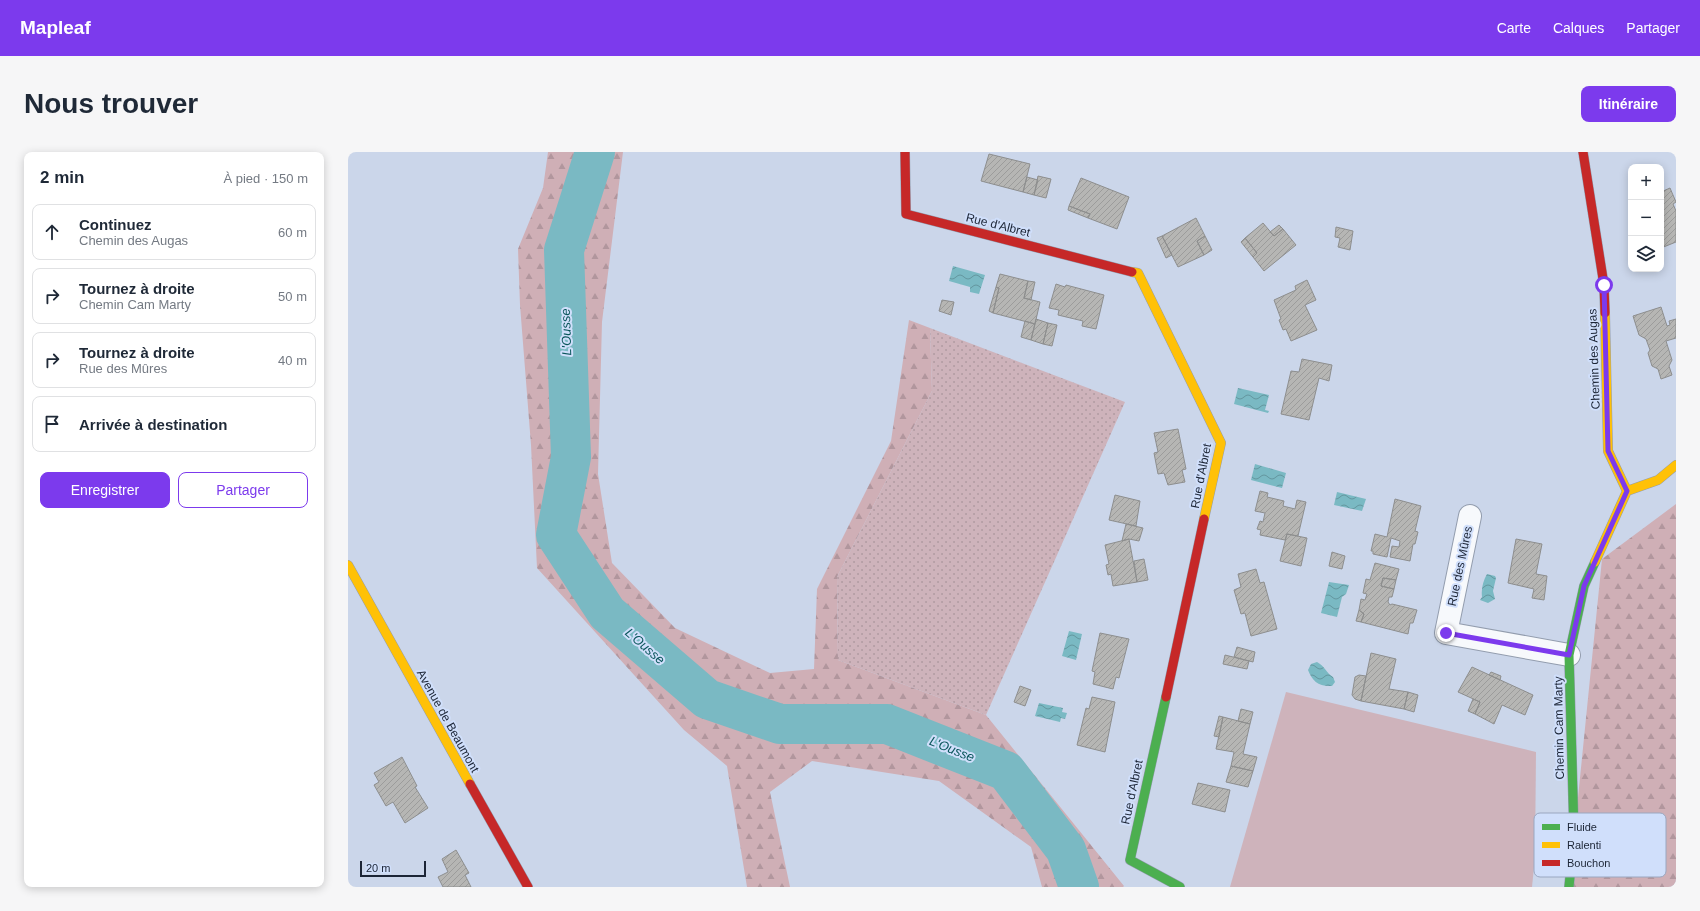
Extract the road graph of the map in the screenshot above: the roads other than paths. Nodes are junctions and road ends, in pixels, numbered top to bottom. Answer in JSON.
{"nodes":[{"id":1,"x":905,"y":152,"type":"edge"},
{"id":2,"x":1583,"y":152,"type":"edge"},
{"id":3,"x":1676,"y":465,"type":"edge"},
{"id":4,"x":1627,"y":491,"type":"junction"},
{"id":5,"x":1470,"y":516,"type":"dead end"},
{"id":6,"x":348,"y":566,"type":"edge"},
{"id":7,"x":1569,"y":655,"type":"junction"},
{"id":8,"x":1573,"y":813,"type":"edge"},
{"id":9,"x":1570,"y":877,"type":"edge"},
{"id":10,"x":528,"y":887,"type":"edge"},
{"id":11,"x":1180,"y":887,"type":"edge"},
{"id":12,"x":1569,"y":887,"type":"edge"}],
"edges":[{"from":1,"to":11,"type":"street","name":"Rue d'Albret"},
{"from":2,"to":4,"type":"street","name":"Chemin des Augas"},
{"from":3,"to":4,"type":"street"},
{"from":4,"to":7,"type":"street","name":"Chemin Cam Marty"},
{"from":5,"to":7,"type":"street","name":"Rue des Mûres"},
{"from":6,"to":10,"type":"street","name":"Avenue de Beaumont"},
{"from":7,"to":8,"type":"street","name":"Chemin Cam Marty"},
{"from":9,"to":12,"type":"street","name":"Chemin Cam Marty"}]}
